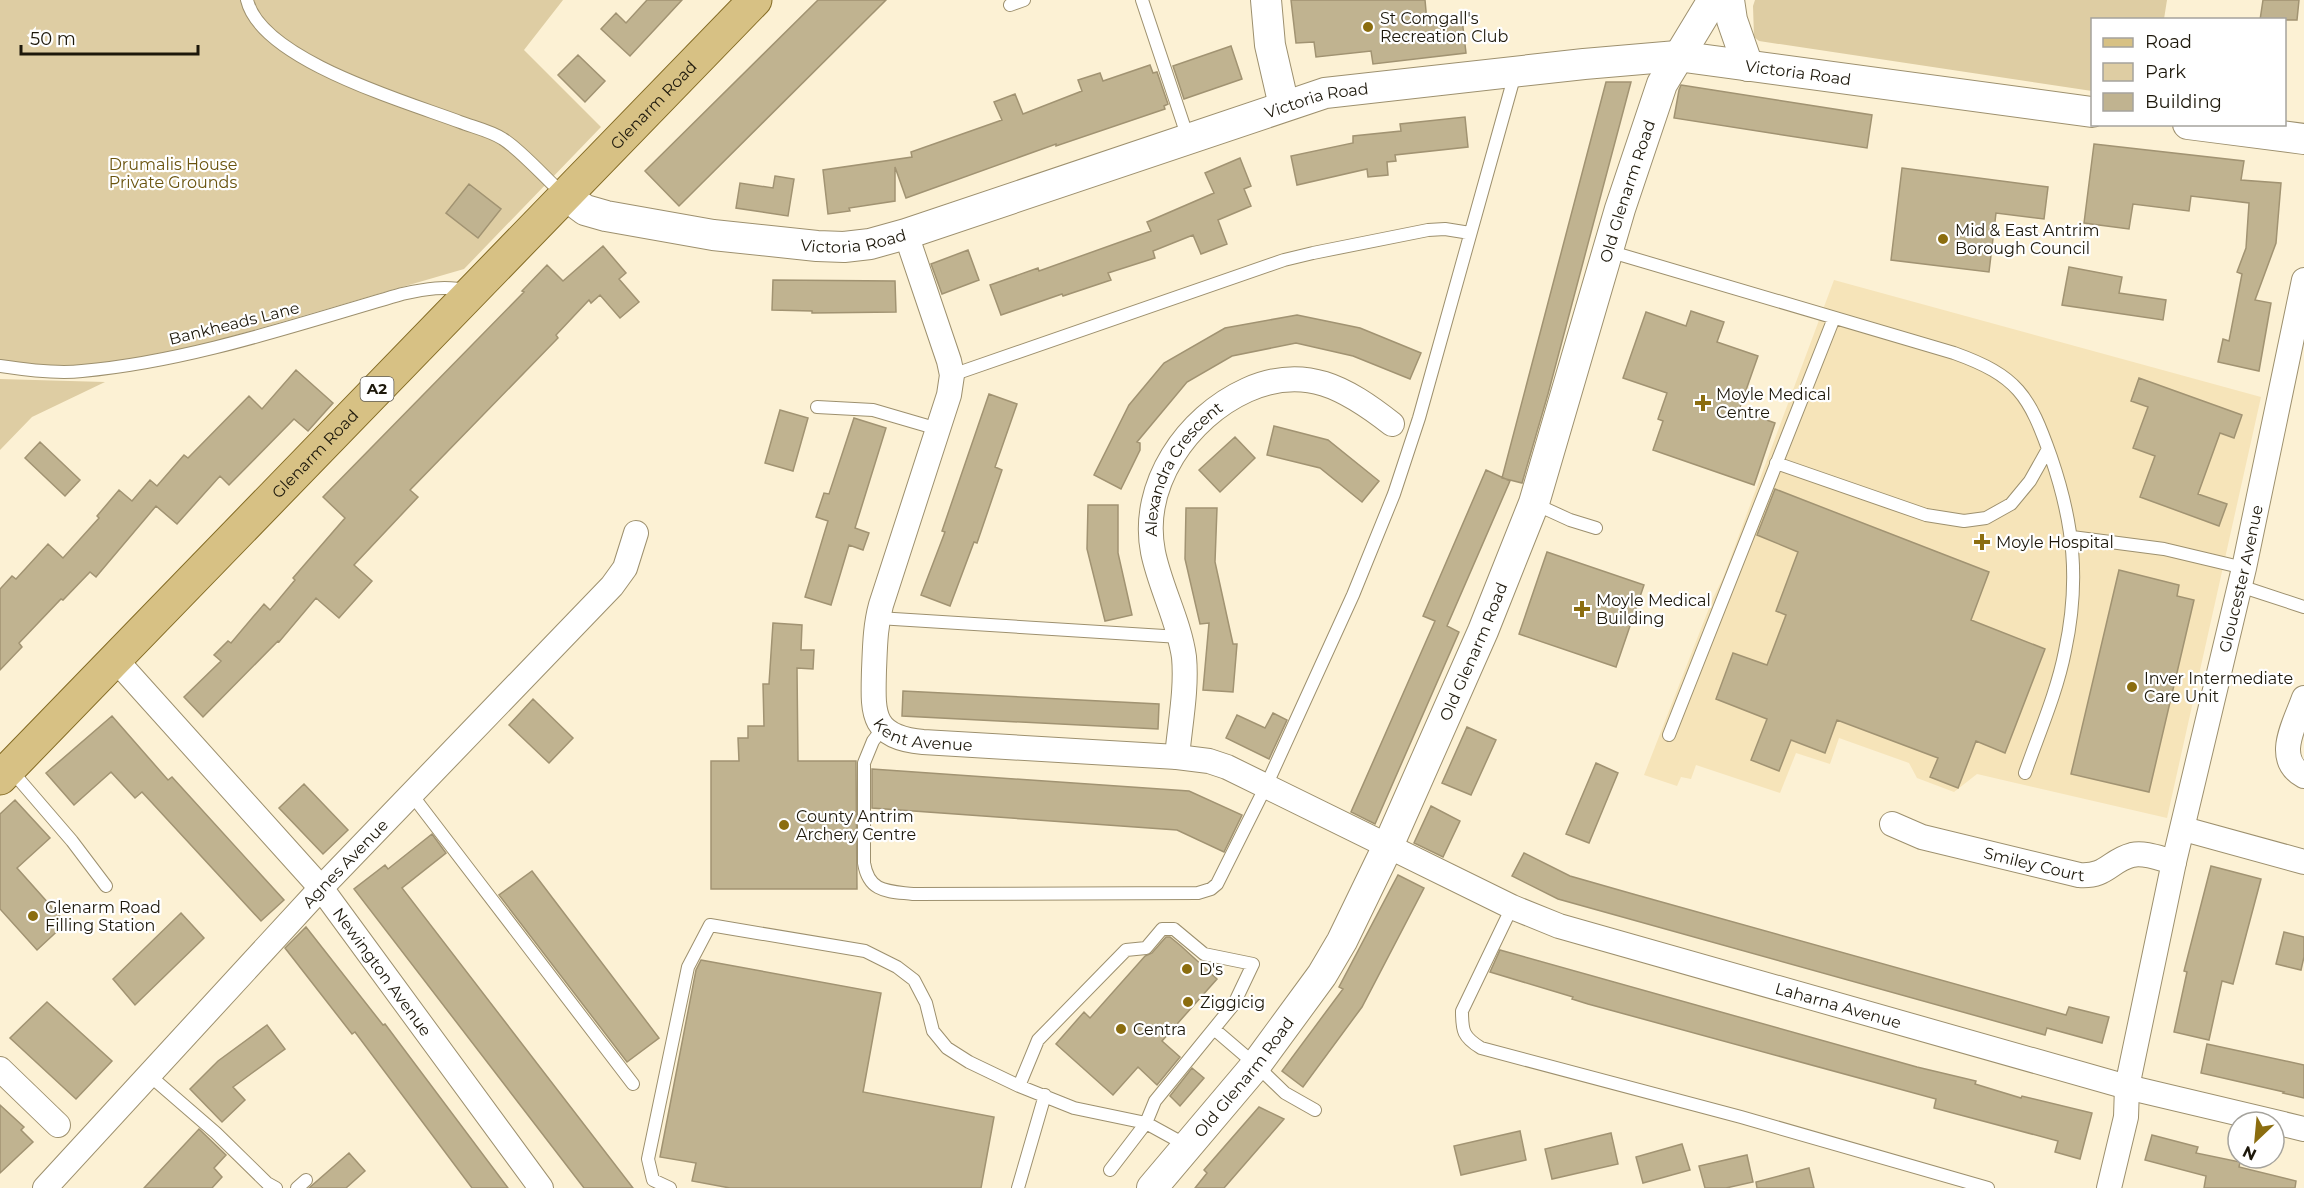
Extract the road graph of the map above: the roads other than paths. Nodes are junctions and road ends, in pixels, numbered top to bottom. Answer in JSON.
{"nodes":[{"id":1,"x":247,"y":0,"type":"edge"},
{"id":2,"x":755,"y":0,"type":"edge"},
{"id":3,"x":1023,"y":0,"type":"edge"},
{"id":4,"x":1142,"y":0,"type":"edge"},
{"id":5,"x":1266,"y":0,"type":"edge"},
{"id":6,"x":1713,"y":0,"type":"edge"},
{"id":7,"x":1729,"y":0,"type":"edge"},
{"id":8,"x":1010,"y":5,"type":"dead end"},
{"id":9,"x":1677,"y":56,"type":"junction"},
{"id":10,"x":1748,"y":66,"type":"junction"},
{"id":11,"x":1515,"y":72,"type":"junction"},
{"id":12,"x":1284,"y":106,"type":"junction"},
{"id":13,"x":2091,"y":112,"type":"edge"},
{"id":14,"x":2202,"y":126,"type":"edge"},
{"id":15,"x":1188,"y":139,"type":"junction"},
{"id":16,"x":2304,"y":140,"type":"edge"},
{"id":17,"x":565,"y":195,"type":"junction"},
{"id":18,"x":1470,"y":233,"type":"junction"},
{"id":19,"x":906,"y":234,"type":"junction"},
{"id":20,"x":1608,"y":251,"type":"junction"},
{"id":21,"x":2304,"y":280,"type":"edge"},
{"id":22,"x":472,"y":292,"type":"junction"},
{"id":23,"x":1834,"y":318,"type":"junction"},
{"id":24,"x":0,"y":366,"type":"edge"},
{"id":25,"x":952,"y":375,"type":"junction"},
{"id":26,"x":817,"y":407,"type":"dead end"},
{"id":27,"x":1392,"y":424,"type":"dead end"},
{"id":28,"x":938,"y":429,"type":"junction"},
{"id":29,"x":2048,"y":449,"type":"junction"},
{"id":30,"x":1776,"y":463,"type":"junction"},
{"id":31,"x":1534,"y":503,"type":"junction"},
{"id":32,"x":1596,"y":528,"type":"dead end"},
{"id":33,"x":636,"y":533,"type":"dead end"},
{"id":34,"x":2072,"y":537,"type":"junction"},
{"id":35,"x":2242,"y":577,"type":"junction"},
{"id":36,"x":2304,"y":607,"type":"edge"},
{"id":37,"x":878,"y":618,"type":"junction"},
{"id":38,"x":1180,"y":637,"type":"junction"},
{"id":39,"x":115,"y":659,"type":"junction"},
{"id":40,"x":2304,"y":698,"type":"edge"},
{"id":41,"x":883,"y":728,"type":"junction"},
{"id":42,"x":1669,"y":735,"type":"dead end"},
{"id":43,"x":1177,"y":757,"type":"junction"},
{"id":44,"x":5,"y":773,"type":"edge"},
{"id":45,"x":2025,"y":773,"type":"dead end"},
{"id":46,"x":2304,"y":776,"type":"edge"},
{"id":47,"x":1266,"y":786,"type":"junction"},
{"id":48,"x":411,"y":795,"type":"junction"},
{"id":49,"x":1892,"y":824,"type":"dead end"},
{"id":50,"x":2184,"y":829,"type":"junction"},
{"id":51,"x":1388,"y":846,"type":"junction"},
{"id":52,"x":2174,"y":862,"type":"junction"},
{"id":53,"x":2304,"y":862,"type":"edge"},
{"id":54,"x":106,"y":886,"type":"dead end"},
{"id":55,"x":321,"y":888,"type":"junction"},
{"id":56,"x":1512,"y":907,"type":"junction"},
{"id":57,"x":1214,"y":1029,"type":"junction"},
{"id":58,"x":1256,"y":1065,"type":"junction"},
{"id":59,"x":0,"y":1069,"type":"edge"},
{"id":60,"x":149,"y":1075,"type":"junction"},
{"id":61,"x":633,"y":1084,"type":"dead end"},
{"id":62,"x":1019,"y":1086,"type":"junction"},
{"id":63,"x":2127,"y":1087,"type":"junction"},
{"id":64,"x":1045,"y":1095,"type":"junction"},
{"id":65,"x":1316,"y":1110,"type":"dead end"},
{"id":66,"x":1146,"y":1124,"type":"junction"},
{"id":67,"x":58,"y":1125,"type":"dead end"},
{"id":68,"x":2304,"y":1129,"type":"edge"},
{"id":69,"x":1187,"y":1146,"type":"junction"},
{"id":70,"x":1110,"y":1170,"type":"dead end"},
{"id":71,"x":45,"y":1188,"type":"edge"},
{"id":72,"x":276,"y":1188,"type":"edge"},
{"id":73,"x":541,"y":1188,"type":"edge"},
{"id":74,"x":669,"y":1188,"type":"edge"},
{"id":75,"x":1018,"y":1188,"type":"edge"},
{"id":76,"x":1152,"y":1188,"type":"edge"},
{"id":77,"x":1988,"y":1188,"type":"edge"},
{"id":78,"x":2109,"y":1188,"type":"edge"}],
"edges":[{"from":1,"to":17,"type":"lane"},
{"from":2,"to":17,"type":"main road","name":"Glenarm Road","number":"A2"},
{"from":3,"to":8,"type":"lane"},
{"from":4,"to":15,"type":"lane"},
{"from":5,"to":12,"type":"street"},
{"from":6,"to":9,"type":"street","name":"Old Glenarm Road"},
{"from":7,"to":10,"type":"street"},
{"from":9,"to":10,"type":"street","name":"Victoria Road"},
{"from":9,"to":11,"type":"street","name":"Victoria Road"},
{"from":9,"to":20,"type":"street","name":"Old Glenarm Road"},
{"from":10,"to":13,"type":"street","name":"Victoria Road"},
{"from":11,"to":12,"type":"street","name":"Victoria Road"},
{"from":11,"to":18,"type":"lane"},
{"from":12,"to":15,"type":"street","name":"Victoria Road"},
{"from":14,"to":16,"type":"street"},
{"from":15,"to":19,"type":"street","name":"Victoria Road"},
{"from":17,"to":19,"type":"street","name":"Victoria Road"},
{"from":17,"to":22,"type":"main road","name":"Glenarm Road","number":"A2"},
{"from":18,"to":25,"type":"lane"},
{"from":18,"to":47,"type":"lane"},
{"from":19,"to":25,"type":"street","name":"Kent Avenue"},
{"from":20,"to":23,"type":"lane"},
{"from":20,"to":31,"type":"street","name":"Old Glenarm Road"},
{"from":21,"to":35,"type":"street","name":"Gloucester Avenue"},
{"from":22,"to":24,"type":"lane","name":"Bankheads Lane"},
{"from":22,"to":39,"type":"main road","name":"Glenarm Road","number":"A2"},
{"from":23,"to":29,"type":"lane"},
{"from":23,"to":30,"type":"lane"},
{"from":25,"to":28,"type":"street","name":"Kent Avenue"},
{"from":26,"to":28,"type":"lane"},
{"from":27,"to":38,"type":"street","name":"Alexandra Crescent"},
{"from":28,"to":37,"type":"street","name":"Kent Avenue"},
{"from":29,"to":30,"type":"lane"},
{"from":29,"to":34,"type":"lane"},
{"from":30,"to":42,"type":"lane"},
{"from":31,"to":32,"type":"lane"},
{"from":31,"to":51,"type":"street","name":"Old Glenarm Road"},
{"from":33,"to":48,"type":"street","name":"Agnes Avenue"},
{"from":34,"to":35,"type":"lane"},
{"from":34,"to":45,"type":"lane"},
{"from":35,"to":36,"type":"lane"},
{"from":35,"to":50,"type":"street","name":"Gloucester Avenue"},
{"from":37,"to":38,"type":"lane"},
{"from":37,"to":41,"type":"street","name":"Kent Avenue"},
{"from":38,"to":43,"type":"street","name":"Alexandra Crescent"},
{"from":39,"to":44,"type":"main road","name":"Glenarm Road","number":"A2"},
{"from":39,"to":55,"type":"street","name":"Newington Avenue"},
{"from":40,"to":46,"type":"street"},
{"from":41,"to":43,"type":"street","name":"Kent Avenue"},
{"from":41,"to":47,"type":"lane"},
{"from":43,"to":47,"type":"street","name":"Kent Avenue"},
{"from":44,"to":54,"type":"lane"},
{"from":47,"to":51,"type":"street","name":"Kent Avenue"},
{"from":48,"to":55,"type":"street","name":"Agnes Avenue"},
{"from":48,"to":61,"type":"lane"},
{"from":49,"to":52,"type":"street","name":"Smiley Court"},
{"from":50,"to":52,"type":"street","name":"Gloucester Avenue"},
{"from":50,"to":53,"type":"street"},
{"from":51,"to":56,"type":"street","name":"Laharna Avenue"},
{"from":51,"to":58,"type":"street","name":"Old Glenarm Road"},
{"from":52,"to":63,"type":"street","name":"Gloucester Avenue"},
{"from":55,"to":60,"type":"street","name":"Agnes Avenue"},
{"from":55,"to":73,"type":"street","name":"Newington Avenue"},
{"from":56,"to":63,"type":"street","name":"Laharna Avenue"},
{"from":56,"to":77,"type":"lane"},
{"from":57,"to":58,"type":"lane"},
{"from":57,"to":62,"type":"lane"},
{"from":57,"to":66,"type":"lane"},
{"from":58,"to":65,"type":"lane"},
{"from":58,"to":69,"type":"street","name":"Old Glenarm Road"},
{"from":59,"to":67,"type":"street"},
{"from":60,"to":71,"type":"street","name":"Agnes Avenue"},
{"from":60,"to":72,"type":"lane"},
{"from":62,"to":64,"type":"lane"},
{"from":62,"to":74,"type":"lane"},
{"from":63,"to":68,"type":"street","name":"Laharna Avenue"},
{"from":63,"to":78,"type":"street","name":"Gloucester Avenue"},
{"from":64,"to":66,"type":"lane"},
{"from":64,"to":75,"type":"lane"},
{"from":66,"to":69,"type":"lane"},
{"from":66,"to":70,"type":"lane"},
{"from":69,"to":76,"type":"street","name":"Old Glenarm Road"}]}
